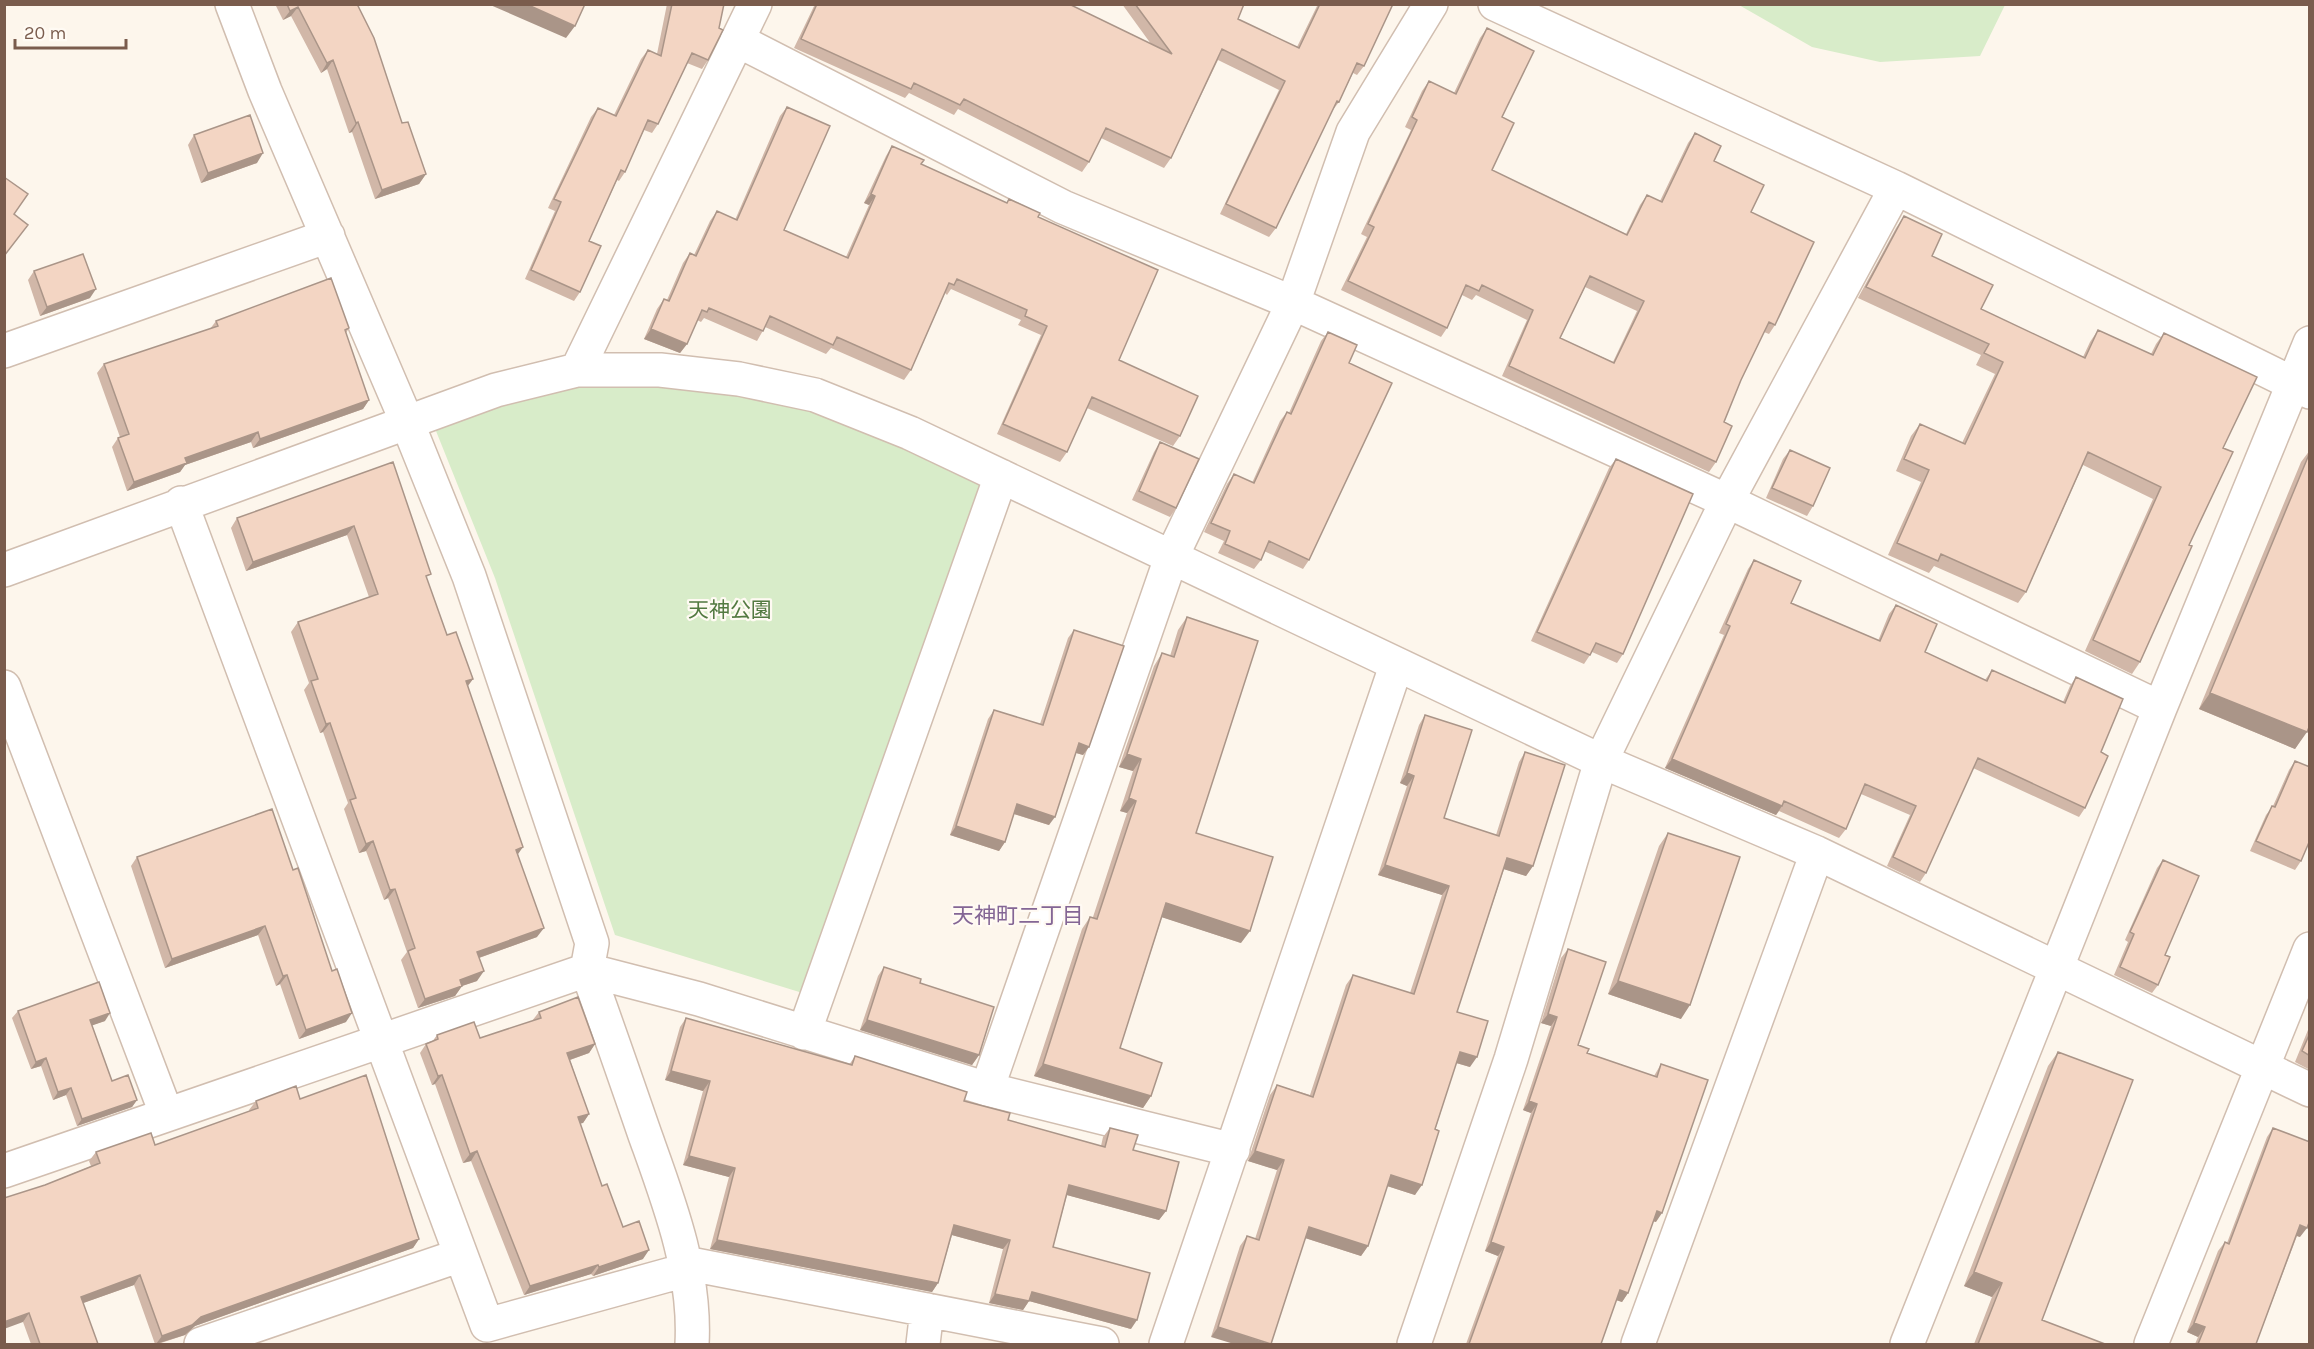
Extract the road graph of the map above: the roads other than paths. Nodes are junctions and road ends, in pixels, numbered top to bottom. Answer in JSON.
{"nodes":[{"id":1,"x":232,"y":4,"type":"edge"},
{"id":2,"x":755,"y":4,"type":"edge"},
{"id":3,"x":1431,"y":4,"type":"edge"},
{"id":4,"x":1495,"y":4,"type":"edge"},
{"id":5,"x":737,"y":40,"type":"junction"},
{"id":6,"x":1896,"y":188,"type":"junction"},
{"id":7,"x":327,"y":236,"type":"junction"},
{"id":8,"x":1293,"y":303,"type":"junction"},
{"id":9,"x":2310,"y":343,"type":"edge"},
{"id":10,"x":4,"y":351,"type":"edge"},
{"id":11,"x":577,"y":370,"type":"junction"},
{"id":12,"x":2301,"y":387,"type":"edge"},
{"id":13,"x":407,"y":422,"type":"junction"},
{"id":14,"x":1001,"y":476,"type":"junction"},
{"id":15,"x":1727,"y":501,"type":"junction"},
{"id":16,"x":181,"y":503,"type":"junction"},
{"id":17,"x":1171,"y":558,"type":"junction"},
{"id":18,"x":4,"y":570,"type":"edge"},
{"id":19,"x":1396,"y":666,"type":"junction"},
{"id":20,"x":4,"y":687,"type":"edge"},
{"id":21,"x":2160,"y":708,"type":"junction"},
{"id":22,"x":1601,"y":761,"type":"junction"},
{"id":23,"x":1817,"y":853,"type":"junction"},
{"id":24,"x":2310,"y":949,"type":"edge"},
{"id":25,"x":2058,"y":969,"type":"junction"},
{"id":26,"x":587,"y":970,"type":"junction"},
{"id":27,"x":804,"y":1034,"type":"junction"},
{"id":28,"x":382,"y":1039,"type":"junction"},
{"id":29,"x":2264,"y":1066,"type":"junction"},
{"id":30,"x":987,"y":1089,"type":"junction"},
{"id":31,"x":2310,"y":1090,"type":"edge"},
{"id":32,"x":166,"y":1113,"type":"junction"},
{"id":33,"x":1233,"y":1150,"type":"junction"},
{"id":34,"x":4,"y":1171,"type":"edge"},
{"id":35,"x":460,"y":1255,"type":"junction"},
{"id":36,"x":685,"y":1266,"type":"junction"},
{"id":37,"x":927,"y":1310,"type":"junction"},
{"id":38,"x":201,"y":1344,"type":"edge"},
{"id":39,"x":692,"y":1344,"type":"edge"},
{"id":40,"x":923,"y":1344,"type":"edge"},
{"id":41,"x":1102,"y":1344,"type":"edge"},
{"id":42,"x":1166,"y":1344,"type":"edge"},
{"id":43,"x":1414,"y":1344,"type":"edge"},
{"id":44,"x":1638,"y":1344,"type":"edge"},
{"id":45,"x":1907,"y":1344,"type":"edge"},
{"id":46,"x":2151,"y":1344,"type":"edge"}],
"edges":[{"from":1,"to":7,"type":"street"},
{"from":2,"to":5,"type":"street"},
{"from":3,"to":8,"type":"street"},
{"from":4,"to":6,"type":"street"},
{"from":5,"to":8,"type":"street"},
{"from":5,"to":11,"type":"street"},
{"from":6,"to":12,"type":"street"},
{"from":6,"to":15,"type":"street"},
{"from":7,"to":10,"type":"street"},
{"from":7,"to":13,"type":"street"},
{"from":8,"to":15,"type":"street"},
{"from":8,"to":17,"type":"street"},
{"from":9,"to":12,"type":"street"},
{"from":11,"to":13,"type":"street"},
{"from":11,"to":14,"type":"street"},
{"from":12,"to":21,"type":"street"},
{"from":13,"to":16,"type":"street"},
{"from":13,"to":26,"type":"street"},
{"from":14,"to":17,"type":"street"},
{"from":14,"to":27,"type":"street"},
{"from":15,"to":21,"type":"street"},
{"from":15,"to":22,"type":"street"},
{"from":16,"to":18,"type":"street"},
{"from":16,"to":28,"type":"street"},
{"from":17,"to":19,"type":"street"},
{"from":17,"to":30,"type":"street"},
{"from":19,"to":22,"type":"street"},
{"from":19,"to":33,"type":"street"},
{"from":20,"to":32,"type":"street"},
{"from":21,"to":25,"type":"street"},
{"from":22,"to":23,"type":"street"},
{"from":22,"to":43,"type":"street"},
{"from":23,"to":25,"type":"street"},
{"from":23,"to":44,"type":"street"},
{"from":24,"to":29,"type":"street"},
{"from":25,"to":29,"type":"street"},
{"from":25,"to":45,"type":"street"},
{"from":26,"to":27,"type":"street"},
{"from":26,"to":28,"type":"street"},
{"from":26,"to":36,"type":"street"},
{"from":27,"to":30,"type":"street"},
{"from":28,"to":32,"type":"street"},
{"from":28,"to":35,"type":"street"},
{"from":29,"to":31,"type":"street"},
{"from":29,"to":46,"type":"street"},
{"from":30,"to":33,"type":"street"},
{"from":32,"to":34,"type":"street"},
{"from":33,"to":42,"type":"street"},
{"from":35,"to":36,"type":"street"},
{"from":35,"to":38,"type":"street"},
{"from":36,"to":37,"type":"street"},
{"from":36,"to":39,"type":"street"},
{"from":37,"to":40,"type":"street"},
{"from":37,"to":41,"type":"street"}]}
